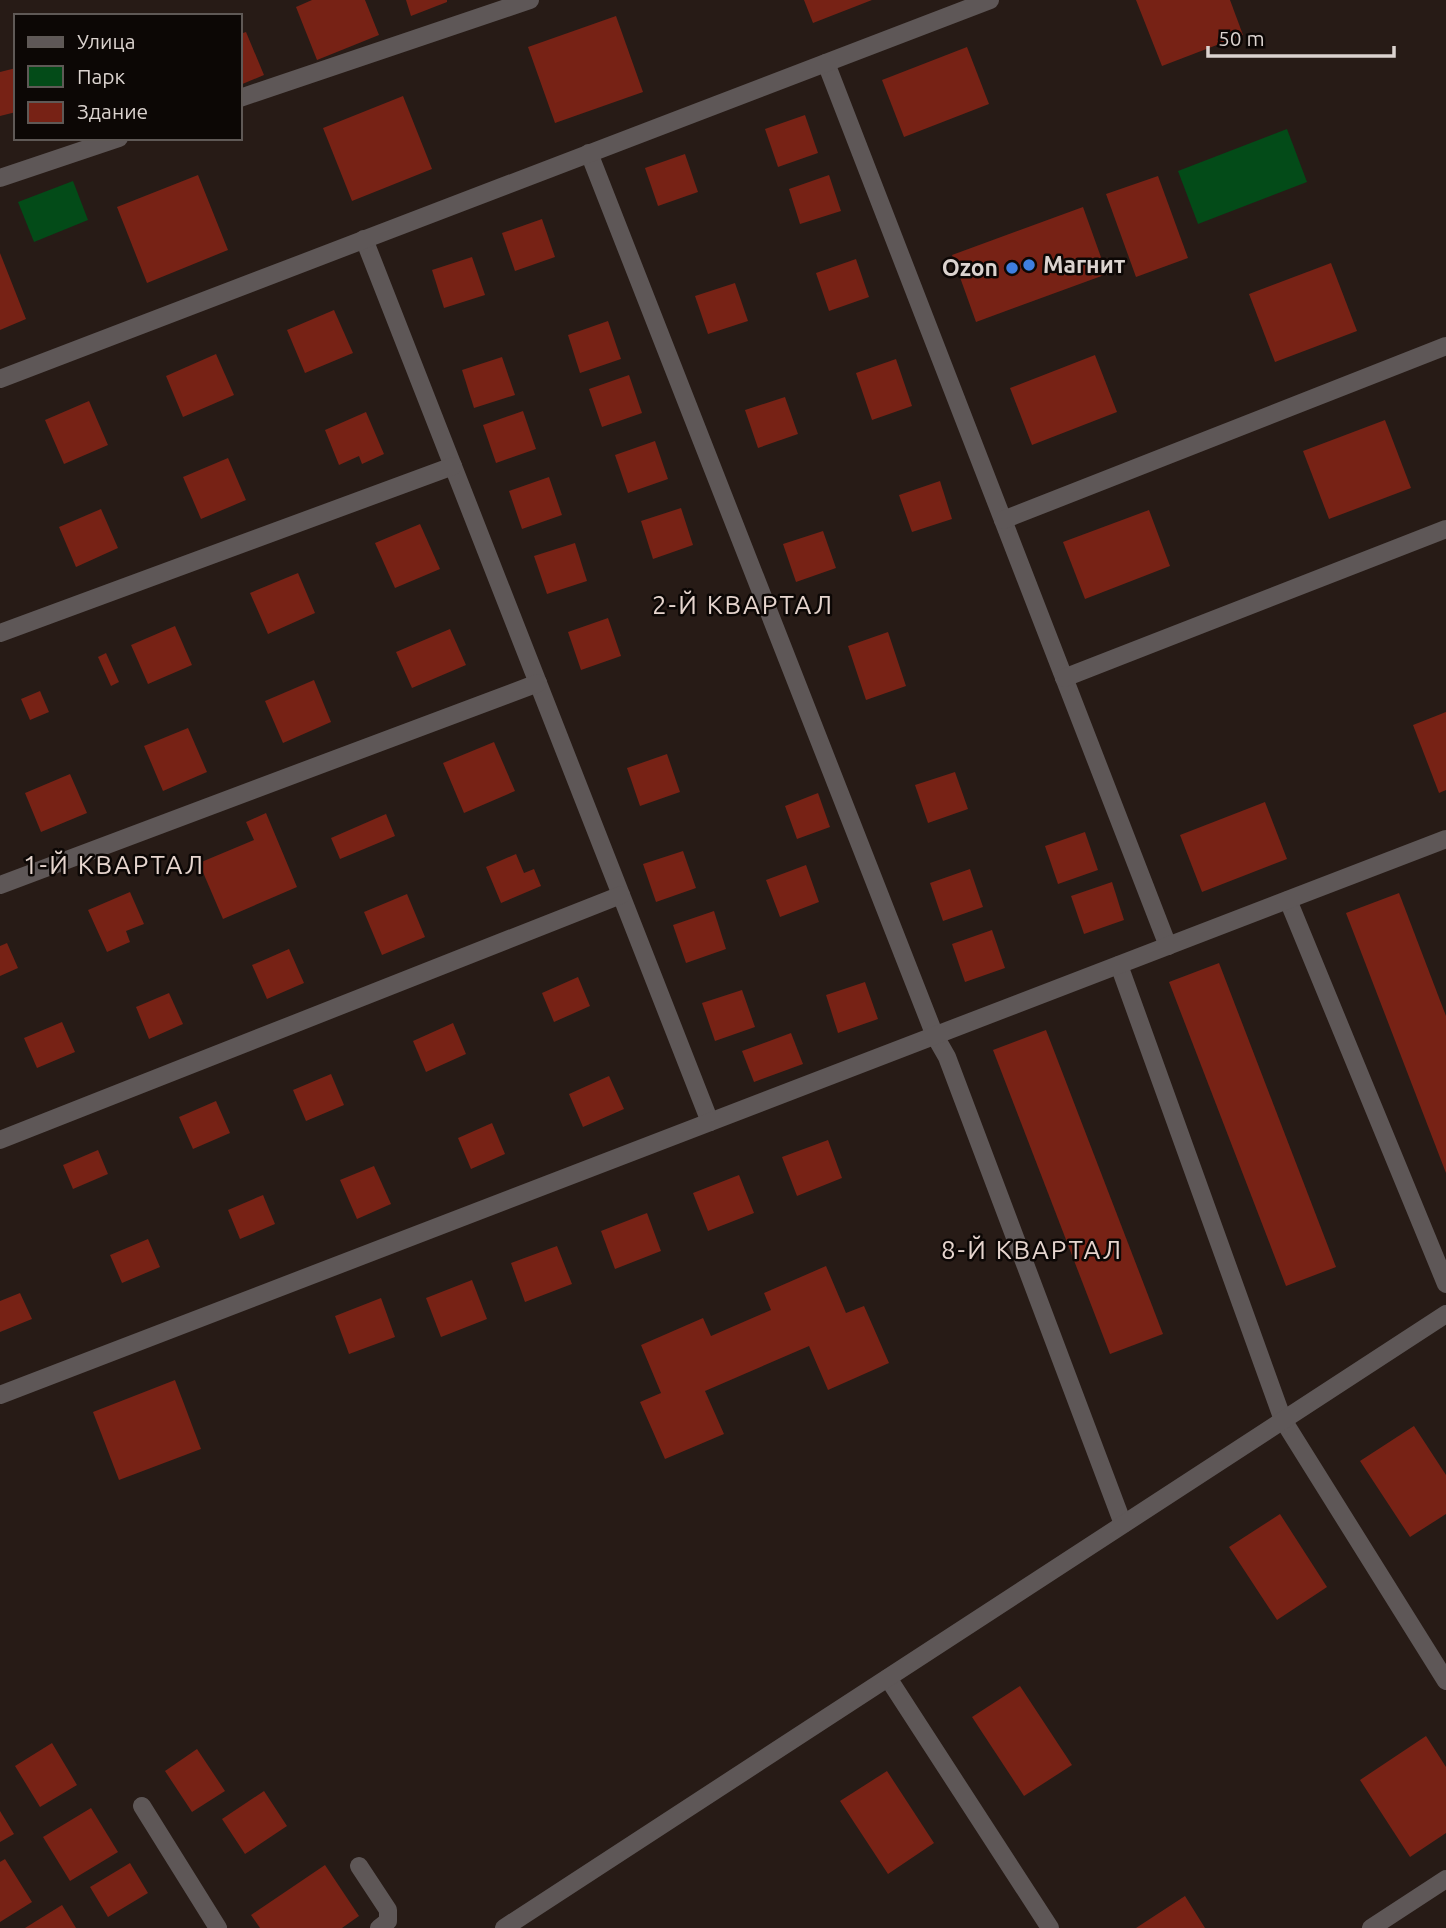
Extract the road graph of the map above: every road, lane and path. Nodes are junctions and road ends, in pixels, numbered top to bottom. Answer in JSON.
{"nodes":[{"id":1,"x":530,"y":0,"type":"edge"},
{"id":2,"x":990,"y":0,"type":"edge"},
{"id":3,"x":826,"y":63,"type":"junction"},
{"id":4,"x":242,"y":96,"type":"edge"},
{"id":5,"x":113,"y":140,"type":"edge"},
{"id":6,"x":589,"y":153,"type":"junction"},
{"id":7,"x":0,"y":178,"type":"edge"},
{"id":8,"x":364,"y":239,"type":"junction"},
{"id":9,"x":1446,"y":346,"type":"edge"},
{"id":10,"x":0,"y":379,"type":"edge"},
{"id":11,"x":453,"y":466,"type":"junction"},
{"id":12,"x":1003,"y":520,"type":"junction"},
{"id":13,"x":1446,"y":529,"type":"edge"},
{"id":14,"x":0,"y":633,"type":"edge"},
{"id":15,"x":1064,"y":678,"type":"junction"},
{"id":16,"x":538,"y":684,"type":"junction"},
{"id":17,"x":1446,"y":839,"type":"edge"},
{"id":18,"x":0,"y":885,"type":"edge"},
{"id":19,"x":621,"y":894,"type":"junction"},
{"id":20,"x":1288,"y":900,"type":"junction"},
{"id":21,"x":1168,"y":946,"type":"junction"},
{"id":22,"x":1119,"y":965,"type":"junction"},
{"id":23,"x":935,"y":1035,"type":"junction"},
{"id":24,"x":710,"y":1122,"type":"junction"},
{"id":25,"x":0,"y":1139,"type":"edge"},
{"id":26,"x":1446,"y":1284,"type":"edge"},
{"id":27,"x":1446,"y":1314,"type":"edge"},
{"id":28,"x":0,"y":1395,"type":"edge"},
{"id":29,"x":1283,"y":1420,"type":"junction"},
{"id":30,"x":1123,"y":1524,"type":"junction"},
{"id":31,"x":888,"y":1678,"type":"junction"},
{"id":32,"x":1446,"y":1681,"type":"edge"},
{"id":33,"x":142,"y":1806,"type":"dead end"},
{"id":34,"x":359,"y":1866,"type":"dead end"},
{"id":35,"x":1446,"y":1879,"type":"edge"},
{"id":36,"x":218,"y":1928,"type":"edge"},
{"id":37,"x":379,"y":1928,"type":"edge"},
{"id":38,"x":504,"y":1928,"type":"edge"},
{"id":39,"x":1050,"y":1928,"type":"edge"},
{"id":40,"x":1371,"y":1928,"type":"edge"}],
"edges":[{"from":1,"to":4,"type":"street"},
{"from":2,"to":3,"type":"street"},
{"from":3,"to":6,"type":"street"},
{"from":3,"to":12,"type":"street"},
{"from":5,"to":7,"type":"street"},
{"from":6,"to":8,"type":"street"},
{"from":6,"to":23,"type":"street"},
{"from":8,"to":10,"type":"street"},
{"from":8,"to":11,"type":"street"},
{"from":9,"to":12,"type":"street"},
{"from":11,"to":14,"type":"street"},
{"from":11,"to":16,"type":"street"},
{"from":12,"to":15,"type":"street"},
{"from":13,"to":15,"type":"street"},
{"from":15,"to":21,"type":"street"},
{"from":16,"to":18,"type":"street"},
{"from":16,"to":19,"type":"street"},
{"from":17,"to":20,"type":"street"},
{"from":19,"to":24,"type":"street"},
{"from":19,"to":25,"type":"street"},
{"from":20,"to":21,"type":"street"},
{"from":20,"to":26,"type":"street"},
{"from":21,"to":22,"type":"street"},
{"from":22,"to":23,"type":"street"},
{"from":22,"to":29,"type":"street"},
{"from":23,"to":24,"type":"street"},
{"from":23,"to":30,"type":"street"},
{"from":24,"to":28,"type":"street"},
{"from":27,"to":29,"type":"street"},
{"from":29,"to":30,"type":"street"},
{"from":29,"to":32,"type":"street"},
{"from":30,"to":31,"type":"street"},
{"from":31,"to":38,"type":"street"},
{"from":31,"to":39,"type":"street"},
{"from":33,"to":36,"type":"street"},
{"from":34,"to":37,"type":"street"},
{"from":35,"to":40,"type":"street"}]}
